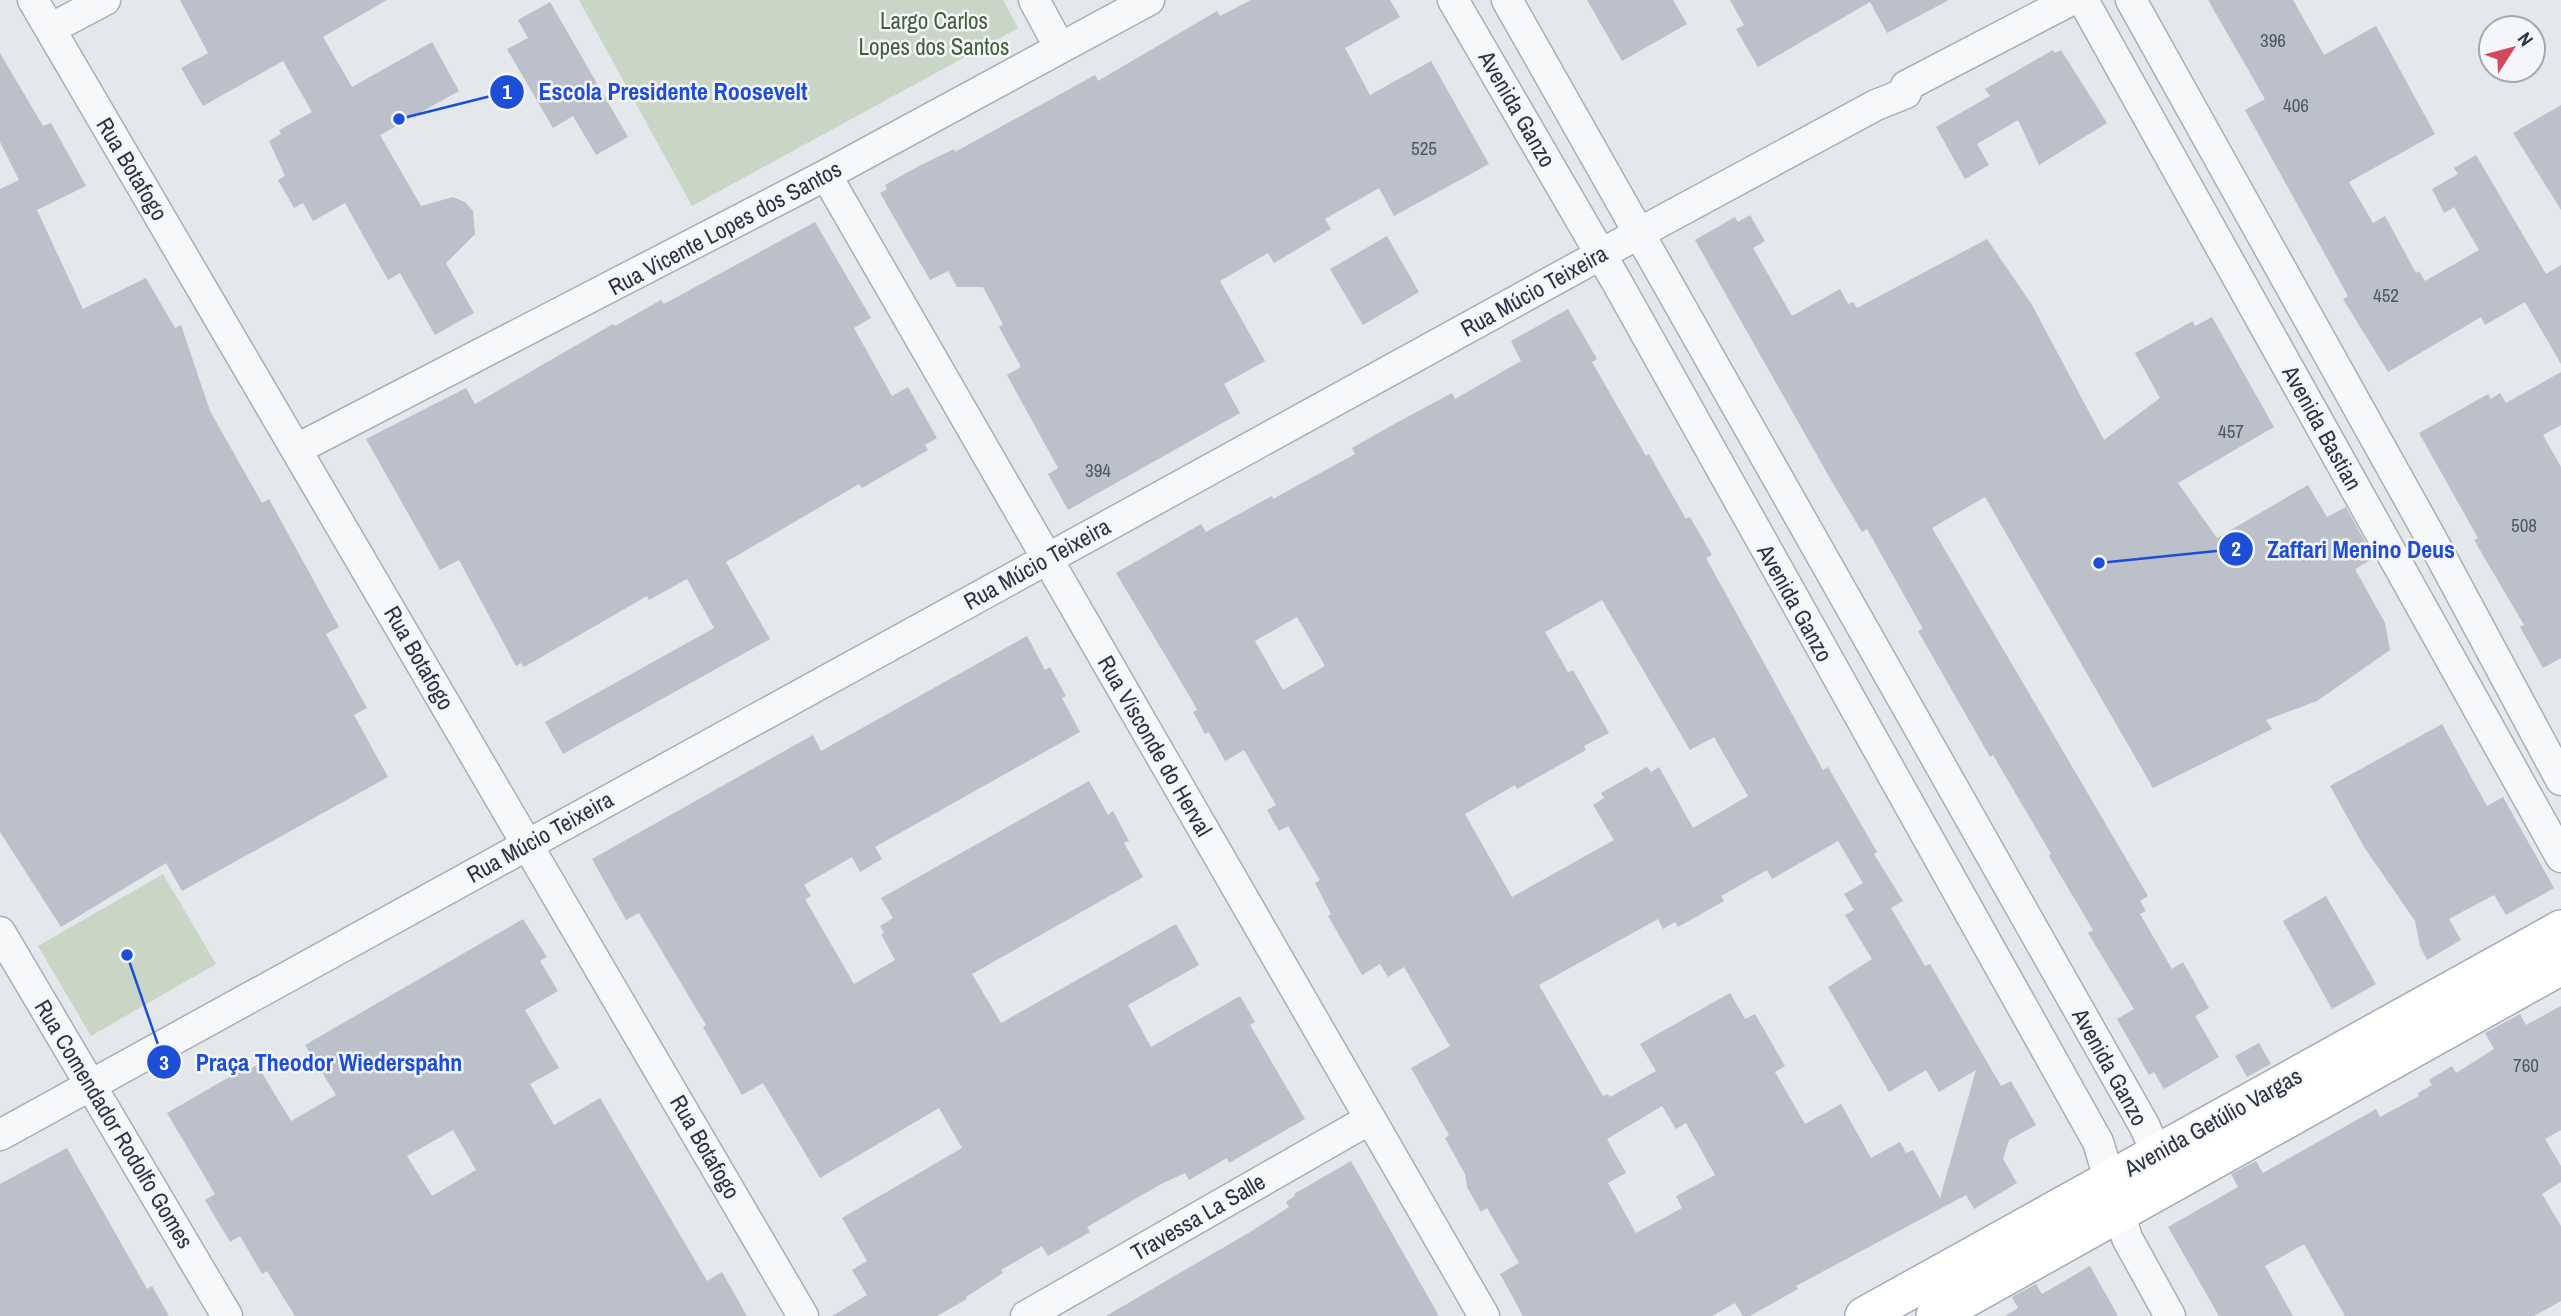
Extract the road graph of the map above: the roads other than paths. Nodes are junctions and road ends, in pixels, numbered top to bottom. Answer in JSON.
{"nodes":[{"id":1,"x":33,"y":0,"type":"edge"},
{"id":2,"x":105,"y":0,"type":"edge"},
{"id":3,"x":1034,"y":0,"type":"edge"},
{"id":4,"x":1149,"y":0,"type":"edge"},
{"id":5,"x":1454,"y":0,"type":"edge"},
{"id":6,"x":1507,"y":0,"type":"edge"},
{"id":7,"x":2071,"y":0,"type":"edge"},
{"id":8,"x":2082,"y":0,"type":"edge"},
{"id":9,"x":2131,"y":0,"type":"edge"},
{"id":10,"x":50,"y":29,"type":"junction"},
{"id":11,"x":1060,"y":48,"type":"junction"},
{"id":12,"x":826,"y":175,"type":"junction"},
{"id":13,"x":1640,"y":233,"type":"junction"},
{"id":14,"x":1601,"y":254,"type":"junction"},
{"id":15,"x":297,"y":449,"type":"junction"},
{"id":16,"x":2431,"y":538,"type":"junction"},
{"id":17,"x":1047,"y":558,"type":"junction"},
{"id":18,"x":2394,"y":558,"type":"junction"},
{"id":19,"x":1895,"y":690,"type":"junction"},
{"id":20,"x":1856,"y":711,"type":"junction"},
{"id":21,"x":2561,"y":780,"type":"edge"},
{"id":22,"x":527,"y":844,"type":"junction"},
{"id":23,"x":2561,"y":857,"type":"edge"},
{"id":24,"x":2561,"y":929,"type":"edge"},
{"id":25,"x":0,"y":932,"type":"edge"},
{"id":26,"x":2561,"y":967,"type":"edge"},
{"id":27,"x":91,"y":1085,"type":"junction"},
{"id":28,"x":1370,"y":1119,"type":"junction"},
{"id":29,"x":0,"y":1135,"type":"edge"},
{"id":30,"x":2164,"y":1169,"type":"junction"},
{"id":31,"x":2115,"y":1196,"type":"junction"},
{"id":32,"x":2069,"y":1222,"type":"junction"},
{"id":33,"x":227,"y":1316,"type":"edge"},
{"id":34,"x":803,"y":1316,"type":"edge"},
{"id":35,"x":1026,"y":1316,"type":"edge"},
{"id":36,"x":1484,"y":1316,"type":"edge"},
{"id":37,"x":1864,"y":1316,"type":"edge"},
{"id":38,"x":1935,"y":1316,"type":"edge"},
{"id":39,"x":2170,"y":1316,"type":"edge"}],
"edges":[{"from":1,"to":10,"type":"street","name":"Rua Botafogo"},
{"from":2,"to":10,"type":"street"},
{"from":3,"to":11,"type":"street"},
{"from":4,"to":11,"type":"street","name":"Rua Vicente Lopes dos Santos"},
{"from":5,"to":14,"type":"street","name":"Avenida Ganzo"},
{"from":6,"to":13,"type":"street","name":"Avenida Ganzo"},
{"from":7,"to":13,"type":"street","name":"Rua Múcio Teixeira"},
{"from":8,"to":18,"type":"street","name":"Avenida Bastian"},
{"from":9,"to":16,"type":"street","name":"Avenida Bastian"},
{"from":10,"to":15,"type":"street","name":"Rua Botafogo"},
{"from":11,"to":12,"type":"street","name":"Rua Vicente Lopes dos Santos"},
{"from":12,"to":15,"type":"street","name":"Rua Vicente Lopes dos Santos"},
{"from":12,"to":17,"type":"street","name":"Rua Visconde do Herval"},
{"from":13,"to":14,"type":"street","name":"Rua Múcio Teixeira"},
{"from":13,"to":19,"type":"street","name":"Avenida Ganzo"},
{"from":14,"to":17,"type":"street","name":"Rua Múcio Teixeira"},
{"from":14,"to":20,"type":"street","name":"Avenida Ganzo"},
{"from":15,"to":22,"type":"street","name":"Rua Botafogo"},
{"from":16,"to":18,"type":"street"},
{"from":16,"to":21,"type":"street","name":"Avenida Bastian"},
{"from":17,"to":22,"type":"street","name":"Rua Múcio Teixeira"},
{"from":17,"to":28,"type":"street","name":"Rua Visconde do Herval"},
{"from":18,"to":23,"type":"street","name":"Avenida Bastian"},
{"from":19,"to":20,"type":"street"},
{"from":19,"to":30,"type":"street","name":"Avenida Ganzo"},
{"from":20,"to":31,"type":"street","name":"Avenida Ganzo"},
{"from":22,"to":27,"type":"street","name":"Rua Múcio Teixeira"},
{"from":22,"to":34,"type":"street","name":"Rua Botafogo"},
{"from":24,"to":30,"type":"main road","name":"Avenida Getúlio Vargas"},
{"from":25,"to":27,"type":"street","name":"Rua Comendador Rodolfo Gomes"},
{"from":26,"to":30,"type":"main road","name":"Avenida Getúlio Vargas"},
{"from":27,"to":29,"type":"street","name":"Rua Múcio Teixeira"},
{"from":27,"to":33,"type":"street","name":"Rua Comendador Rodolfo Gomes"},
{"from":28,"to":35,"type":"street","name":"Travessa La Salle"},
{"from":28,"to":36,"type":"street","name":"Rua Visconde do Herval"},
{"from":30,"to":31,"type":"main road","name":"Avenida Getúlio Vargas"},
{"from":31,"to":32,"type":"main road","name":"Avenida Getúlio Vargas"},
{"from":31,"to":39,"type":"street","name":"Avenida Ganzo"},
{"from":32,"to":37,"type":"main road","name":"Avenida Getúlio Vargas"},
{"from":32,"to":38,"type":"main road","name":"Avenida Getúlio Vargas"}]}
